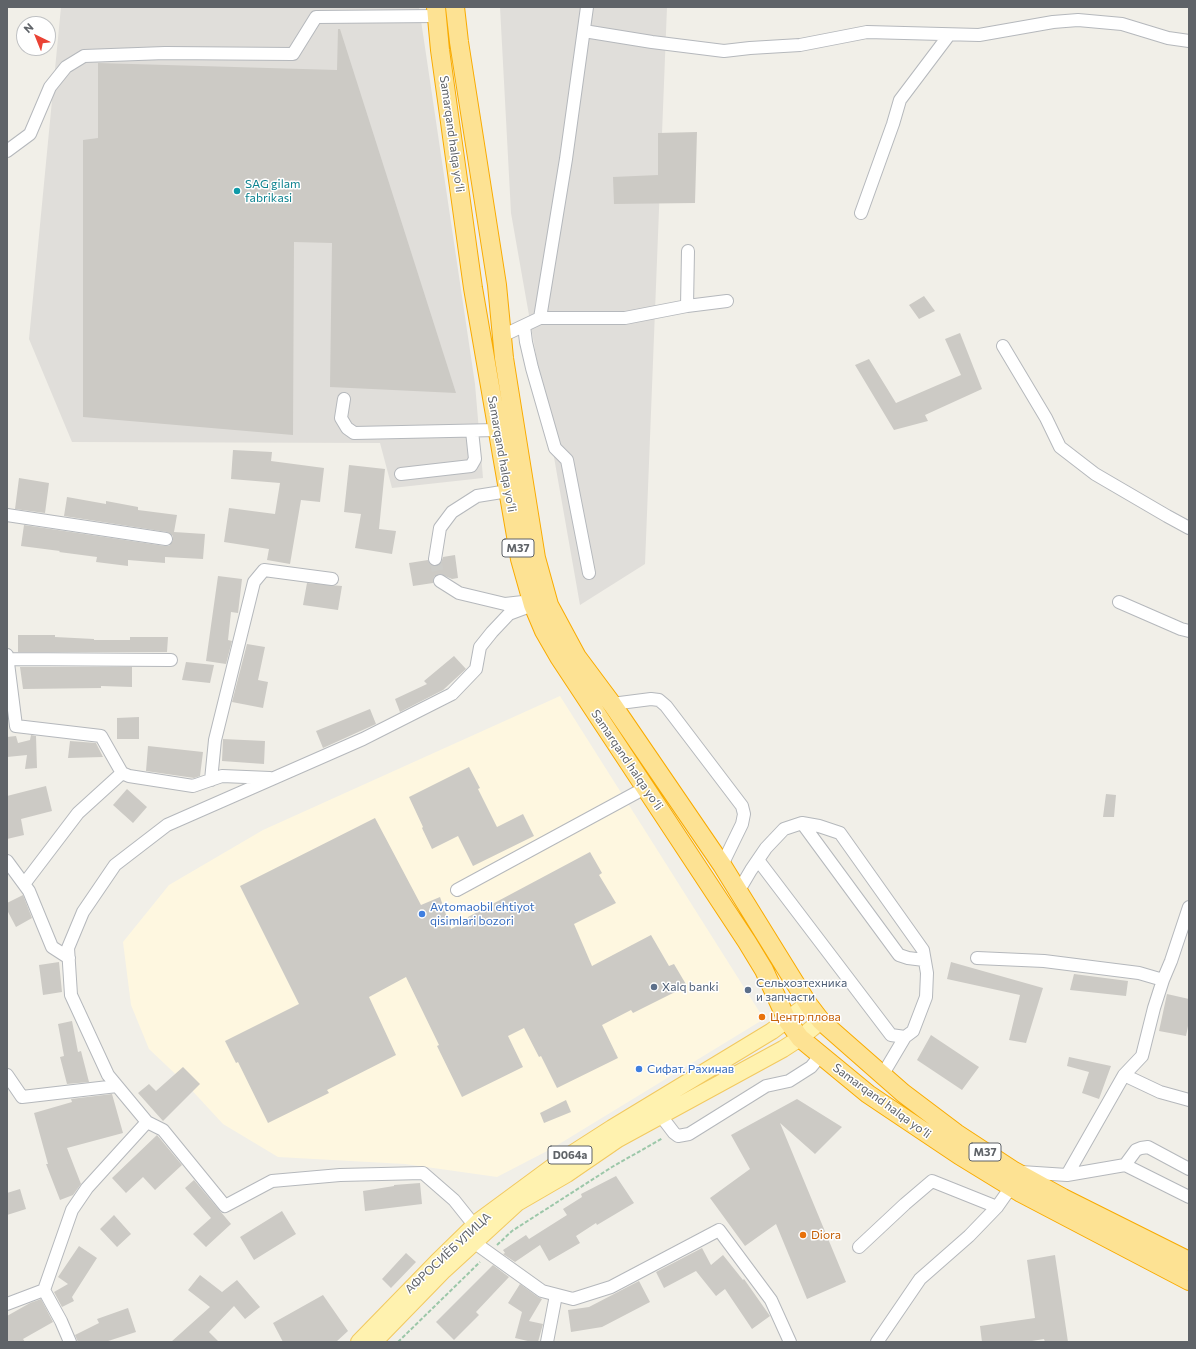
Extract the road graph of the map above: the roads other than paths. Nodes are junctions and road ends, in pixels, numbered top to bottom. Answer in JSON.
{"nodes":[{"id":1,"x":455,"y":7,"type":"edge"},
{"id":2,"x":587,"y":7,"type":"edge"},
{"id":3,"x":437,"y":11,"type":"edge"},
{"id":4,"x":584,"y":31,"type":"junction"},
{"id":5,"x":949,"y":35,"type":"junction"},
{"id":6,"x":1189,"y":41,"type":"edge"},
{"id":7,"x":7,"y":151,"type":"edge"},
{"id":8,"x":861,"y":214,"type":"dead end"},
{"id":9,"x":688,"y":251,"type":"dead end"},
{"id":10,"x":727,"y":301,"type":"dead end"},
{"id":11,"x":688,"y":306,"type":"junction"},
{"id":12,"x":540,"y":318,"type":"junction"},
{"id":13,"x":524,"y":326,"type":"junction"},
{"id":14,"x":502,"y":336,"type":"junction"},
{"id":15,"x":1003,"y":346,"type":"dead end"},
{"id":16,"x":504,"y":358,"type":"junction"},
{"id":17,"x":485,"y":360,"type":"junction"},
{"id":18,"x":344,"y":399,"type":"dead end"},
{"id":19,"x":498,"y":430,"type":"junction"},
{"id":20,"x":472,"y":431,"type":"junction"},
{"id":21,"x":401,"y":474,"type":"dead end"},
{"id":22,"x":508,"y":490,"type":"junction"},
{"id":23,"x":7,"y":515,"type":"edge"},
{"id":24,"x":1189,"y":528,"type":"edge"},
{"id":25,"x":166,"y":538,"type":"dead end"},
{"id":26,"x":435,"y":559,"type":"tunnel mouth"},
{"id":27,"x":589,"y":573,"type":"dead end"},
{"id":28,"x":332,"y":579,"type":"dead end"},
{"id":29,"x":440,"y":581,"type":"tunnel mouth"},
{"id":30,"x":1119,"y":602,"type":"dead end"},
{"id":31,"x":532,"y":603,"type":"junction"},
{"id":32,"x":1189,"y":631,"type":"edge"},
{"id":33,"x":7,"y":657,"type":"edge"},
{"id":34,"x":171,"y":660,"type":"dead end"},
{"id":35,"x":612,"y":704,"type":"junction"},
{"id":36,"x":11,"y":726,"type":"edge"},
{"id":37,"x":122,"y":773,"type":"junction"},
{"id":38,"x":273,"y":778,"type":"junction"},
{"id":39,"x":211,"y":780,"type":"junction"},
{"id":40,"x":645,"y":788,"type":"junction"},
{"id":41,"x":802,"y":823,"type":"junction"},
{"id":42,"x":758,"y":860,"type":"junction"},
{"id":43,"x":7,"y":861,"type":"edge"},
{"id":44,"x":722,"y":865,"type":"junction"},
{"id":45,"x":24,"y":884,"type":"junction"},
{"id":46,"x":457,"y":890,"type":"dead end"},
{"id":47,"x":738,"y":892,"type":"junction"},
{"id":48,"x":1189,"y":907,"type":"edge"},
{"id":49,"x":69,"y":958,"type":"junction"},
{"id":50,"x":977,"y":958,"type":"dead end"},
{"id":51,"x":924,"y":960,"type":"junction"},
{"id":52,"x":1163,"y":980,"type":"junction"},
{"id":53,"x":808,"y":1004,"type":"junction"},
{"id":54,"x":787,"y":1020,"type":"junction"},
{"id":55,"x":821,"y":1021,"type":"junction"},
{"id":56,"x":905,"y":1037,"type":"junction"},
{"id":57,"x":800,"y":1038,"type":"junction"},
{"id":58,"x":820,"y":1056,"type":"junction"},
{"id":59,"x":883,"y":1074,"type":"junction"},
{"id":60,"x":7,"y":1075,"type":"edge"},
{"id":61,"x":1124,"y":1075,"type":"junction"},
{"id":62,"x":117,"y":1086,"type":"junction"},
{"id":63,"x":12,"y":1092,"type":"edge"},
{"id":64,"x":1189,"y":1100,"type":"edge"},
{"id":65,"x":661,"y":1116,"type":"junction"},
{"id":66,"x":147,"y":1122,"type":"junction"},
{"id":67,"x":1125,"y":1165,"type":"junction"},
{"id":68,"x":1189,"y":1170,"type":"edge"},
{"id":69,"x":1067,"y":1175,"type":"junction"},
{"id":70,"x":1013,"y":1179,"type":"junction"},
{"id":71,"x":1189,"y":1197,"type":"edge"},
{"id":72,"x":998,"y":1206,"type":"junction"},
{"id":73,"x":474,"y":1225,"type":"junction"},
{"id":74,"x":474,"y":1243,"type":"junction"},
{"id":75,"x":859,"y":1247,"type":"dead end"},
{"id":76,"x":1189,"y":1261,"type":"edge"},
{"id":77,"x":1189,"y":1281,"type":"edge"},
{"id":78,"x":44,"y":1290,"type":"junction"},
{"id":79,"x":556,"y":1295,"type":"junction"},
{"id":80,"x":7,"y":1304,"type":"edge"},
{"id":81,"x":70,"y":1342,"type":"edge"},
{"id":82,"x":359,"y":1342,"type":"edge"},
{"id":83,"x":374,"y":1342,"type":"edge"},
{"id":84,"x":547,"y":1342,"type":"edge"},
{"id":85,"x":790,"y":1342,"type":"edge"},
{"id":86,"x":877,"y":1342,"type":"edge"}],
"edges":[{"from":1,"to":14,"type":"highway","name":"Samarqand halqa yoʻli","number":"M37"},
{"from":2,"to":4,"type":"street"},
{"from":3,"to":7,"type":"street"},
{"from":3,"to":17,"type":"highway","name":"Samarqand halqa yoʻli","number":"M37"},
{"from":4,"to":5,"type":"street"},
{"from":4,"to":12,"type":"street"},
{"from":5,"to":6,"type":"street"},
{"from":5,"to":8,"type":"street"},
{"from":9,"to":11,"type":"street"},
{"from":10,"to":11,"type":"street"},
{"from":11,"to":12,"type":"street"},
{"from":12,"to":13,"type":"street"},
{"from":13,"to":14,"type":"street"},
{"from":13,"to":27,"type":"street"},
{"from":14,"to":16,"type":"highway","name":"Samarqand halqa yoʻli","number":"M37"},
{"from":15,"to":24,"type":"street"},
{"from":16,"to":17,"type":"highway"},
{"from":16,"to":35,"type":"highway","name":"Samarqand halqa yoʻli","number":"M37"},
{"from":17,"to":19,"type":"highway","name":"Samarqand halqa yoʻli","number":"M37"},
{"from":18,"to":20,"type":"street"},
{"from":19,"to":20,"type":"street"},
{"from":19,"to":22,"type":"highway","name":"Samarqand halqa yoʻli","number":"M37"},
{"from":20,"to":21,"type":"street"},
{"from":22,"to":26,"type":"street"},
{"from":22,"to":31,"type":"highway","name":"Samarqand halqa yoʻli","number":"M37"},
{"from":23,"to":25,"type":"street"},
{"from":28,"to":39,"type":"street"},
{"from":29,"to":31,"type":"street"},
{"from":30,"to":32,"type":"street"},
{"from":31,"to":38,"type":"street"},
{"from":31,"to":40,"type":"highway","name":"Samarqand halqa yoʻli","number":"M37"},
{"from":33,"to":34,"type":"street"},
{"from":33,"to":36,"type":"street"},
{"from":35,"to":44,"type":"highway","name":"Samarqand halqa yoʻli","number":"M37"},
{"from":35,"to":44,"type":"street"},
{"from":36,"to":37,"type":"street"},
{"from":37,"to":39,"type":"street"},
{"from":37,"to":45,"type":"street"},
{"from":38,"to":39,"type":"street"},
{"from":38,"to":49,"type":"street"},
{"from":40,"to":46,"type":"street"},
{"from":40,"to":54,"type":"highway","name":"Samarqand halqa yoʻli","number":"M37"},
{"from":41,"to":42,"type":"street"},
{"from":41,"to":51,"type":"street"},
{"from":41,"to":51,"type":"street"},
{"from":42,"to":47,"type":"street"},
{"from":42,"to":56,"type":"street"},
{"from":43,"to":45,"type":"street"},
{"from":44,"to":47,"type":"highway","name":"Samarqand halqa yoʻli","number":"M37"},
{"from":45,"to":49,"type":"street"},
{"from":47,"to":53,"type":"highway","name":"Samarqand halqa yoʻli","number":"M37"},
{"from":48,"to":52,"type":"street"},
{"from":49,"to":62,"type":"street"},
{"from":50,"to":52,"type":"street"},
{"from":51,"to":56,"type":"street"},
{"from":52,"to":61,"type":"street"},
{"from":53,"to":54,"type":"main road","name":"АФРОСИЁБ УЛИЦА","number":"D064a"},
{"from":53,"to":55,"type":"highway","name":"Samarqand halqa yoʻli","number":"M37"},
{"from":54,"to":57,"type":"highway","name":"Samarqand halqa yoʻli","number":"M37"},
{"from":54,"to":73,"type":"main road","name":"АФРОСИЁБ УЛИЦА","number":"D064a"},
{"from":55,"to":57,"type":"main road","name":"АФРОСИЁБ УЛИЦА","number":"D064a"},
{"from":55,"to":59,"type":"highway","name":"Samarqand halqa yoʻli","number":"M37"},
{"from":56,"to":59,"type":"street"},
{"from":57,"to":58,"type":"highway","name":"Samarqand halqa yoʻli","number":"M37"},
{"from":57,"to":65,"type":"main road","name":"АФРОСИЁБ УЛИЦА","number":"D064a"},
{"from":58,"to":65,"type":"street"},
{"from":58,"to":70,"type":"highway","name":"Samarqand halqa yoʻli","number":"M37"},
{"from":59,"to":70,"type":"highway","name":"Samarqand halqa yoʻli","number":"M37"},
{"from":60,"to":63,"type":"street"},
{"from":61,"to":64,"type":"street"},
{"from":61,"to":69,"type":"street"},
{"from":62,"to":63,"type":"street"},
{"from":62,"to":66,"type":"street"},
{"from":65,"to":74,"type":"main road","name":"АФРОСИЁБ УЛИЦА","number":"D064a"},
{"from":66,"to":73,"type":"street"},
{"from":66,"to":78,"type":"street"},
{"from":67,"to":68,"type":"street"},
{"from":67,"to":69,"type":"street"},
{"from":67,"to":71,"type":"street"},
{"from":69,"to":70,"type":"street"},
{"from":70,"to":72,"type":"street"},
{"from":70,"to":76,"type":"highway","name":"Samarqand halqa yoʻli","number":"M37"},
{"from":70,"to":77,"type":"highway","name":"Samarqand halqa yoʻli","number":"M37"},
{"from":72,"to":75,"type":"street"},
{"from":72,"to":86,"type":"street"},
{"from":73,"to":82,"type":"main road","name":"АФРОСИЁБ УЛИЦА","number":"D064a"},
{"from":74,"to":79,"type":"street"},
{"from":74,"to":83,"type":"main road","name":"АФРОСИЁБ УЛИЦА","number":"D064a"},
{"from":78,"to":80,"type":"street"},
{"from":78,"to":81,"type":"street"},
{"from":79,"to":84,"type":"street"},
{"from":79,"to":85,"type":"street"}]}
